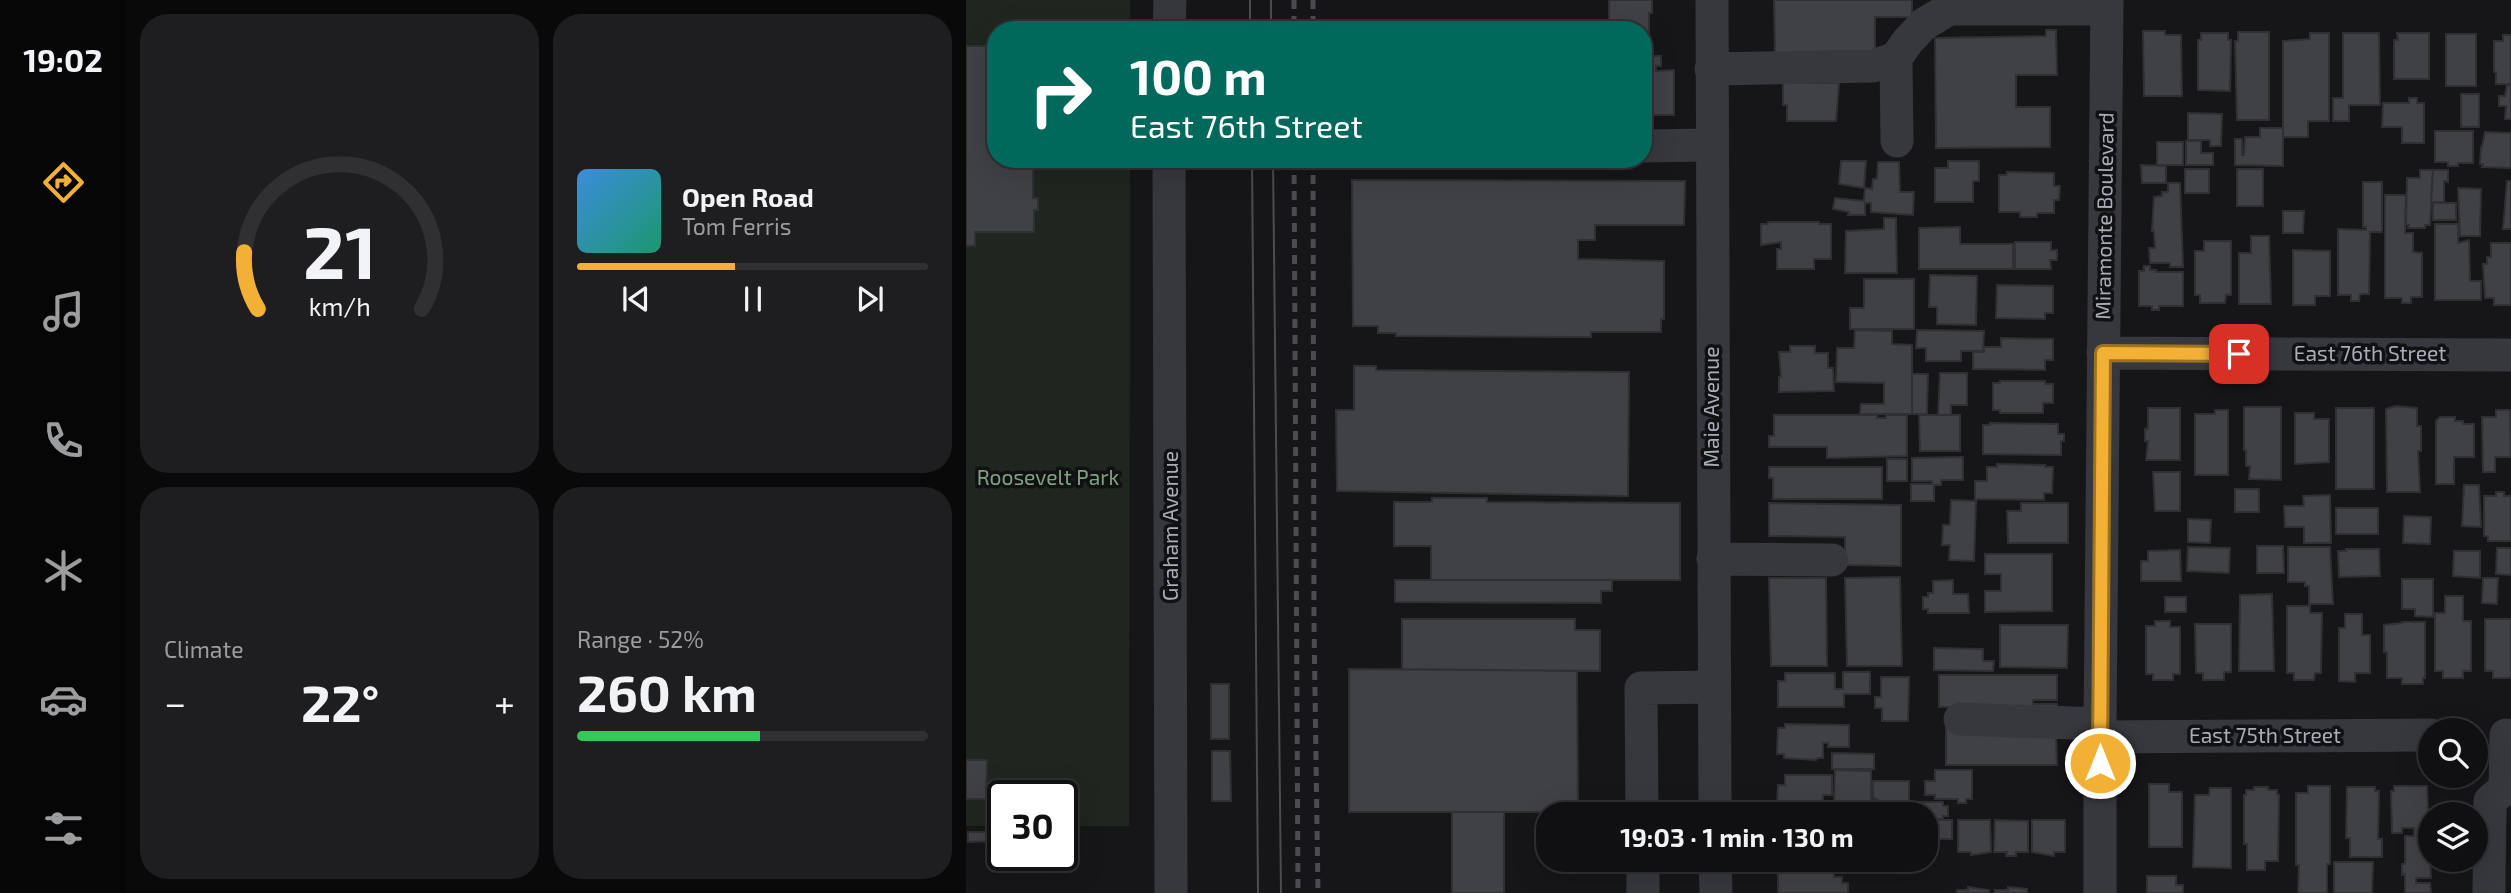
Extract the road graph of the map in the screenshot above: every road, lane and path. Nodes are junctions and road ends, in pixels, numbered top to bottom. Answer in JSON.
{"nodes":[{"id":1,"x":1170,"y":0,"type":"edge"},
{"id":2,"x":1712,"y":0,"type":"edge"},
{"id":3,"x":2107,"y":5,"type":"edge"},
{"id":4,"x":1169,"y":21,"type":"edge"},
{"id":5,"x":1896,"y":58,"type":"junction"},
{"id":6,"x":1712,"y":69,"type":"junction"},
{"id":7,"x":1897,"y":141,"type":"dead end"},
{"id":8,"x":1711,"y":145,"type":"junction"},
{"id":9,"x":1652,"y":146,"type":"edge"},
{"id":10,"x":1169,"y":168,"type":"edge"},
{"id":11,"x":2103,"y":353,"type":"junction"},
{"id":12,"x":2511,"y":355,"type":"edge"},
{"id":13,"x":1713,"y":559,"type":"junction"},
{"id":14,"x":1832,"y":560,"type":"dead end"},
{"id":15,"x":1714,"y":687,"type":"junction"},
{"id":16,"x":1960,"y":719,"type":"dead end"},
{"id":17,"x":2099,"y":731,"type":"junction"},
{"id":18,"x":2498,"y":735,"type":"edge"},
{"id":19,"x":2418,"y":736,"type":"edge"},
{"id":20,"x":1642,"y":802,"type":"edge"},
{"id":21,"x":1715,"y":802,"type":"edge"},
{"id":22,"x":1643,"y":872,"type":"edge"},
{"id":23,"x":1715,"y":872,"type":"edge"},
{"id":24,"x":1171,"y":893,"type":"edge"},
{"id":25,"x":1643,"y":893,"type":"edge"},
{"id":26,"x":1716,"y":893,"type":"edge"},
{"id":27,"x":2100,"y":893,"type":"edge"},
{"id":28,"x":2489,"y":893,"type":"edge"}],
"edges":[{"from":1,"to":4,"type":"street"},
{"from":2,"to":6,"type":"street","name":"Maie Avenue"},
{"from":3,"to":5,"type":"street"},
{"from":3,"to":11,"type":"street","name":"Miramonte Boulevard"},
{"from":5,"to":6,"type":"street"},
{"from":5,"to":7,"type":"street"},
{"from":6,"to":8,"type":"street","name":"Maie Avenue"},
{"from":8,"to":9,"type":"street"},
{"from":8,"to":13,"type":"street","name":"Maie Avenue"},
{"from":10,"to":24,"type":"street","name":"Graham Avenue"},
{"from":11,"to":12,"type":"street","name":"East 76th Street"},
{"from":11,"to":17,"type":"street","name":"Miramonte Boulevard"},
{"from":13,"to":14,"type":"street"},
{"from":13,"to":15,"type":"street","name":"Maie Avenue"},
{"from":15,"to":20,"type":"street"},
{"from":15,"to":21,"type":"street","name":"Maie Avenue"},
{"from":16,"to":17,"type":"street","name":"East 75th Street"},
{"from":17,"to":19,"type":"street","name":"East 75th Street"},
{"from":17,"to":27,"type":"street","name":"Miramonte Boulevard"},
{"from":18,"to":28,"type":"street"},
{"from":22,"to":25,"type":"street"},
{"from":23,"to":26,"type":"street"}]}
